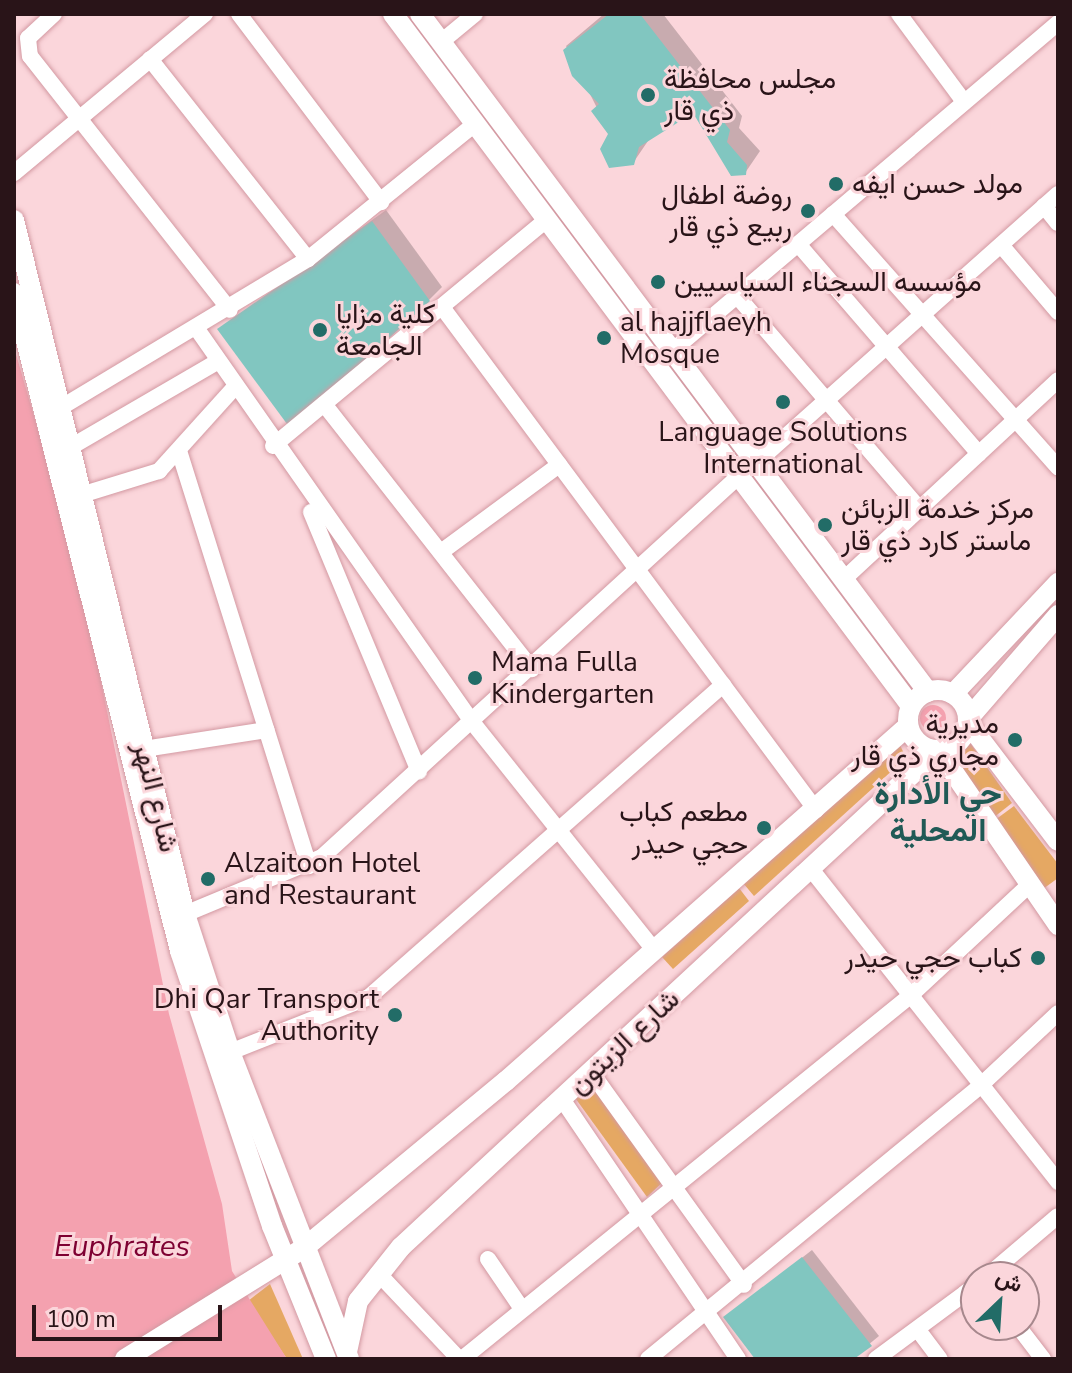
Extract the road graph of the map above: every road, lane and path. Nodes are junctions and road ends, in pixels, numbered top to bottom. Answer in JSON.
{"nodes":[{"id":1,"x":54,"y":14,"type":"edge"},
{"id":2,"x":205,"y":14,"type":"edge"},
{"id":3,"x":239,"y":14,"type":"edge"},
{"id":4,"x":393,"y":14,"type":"edge"},
{"id":5,"x":420,"y":14,"type":"edge"},
{"id":6,"x":475,"y":14,"type":"edge"},
{"id":7,"x":899,"y":14,"type":"edge"},
{"id":8,"x":1058,"y":23,"type":"edge"},
{"id":9,"x":441,"y":42,"type":"junction"},
{"id":10,"x":150,"y":59,"type":"junction"},
{"id":11,"x":964,"y":102,"type":"junction"},
{"id":12,"x":79,"y":119,"type":"junction"},
{"id":13,"x":475,"y":124,"type":"junction"},
{"id":14,"x":14,"y":173,"type":"edge"},
{"id":15,"x":1058,"y":194,"type":"edge"},
{"id":16,"x":381,"y":202,"type":"junction"},
{"id":17,"x":1044,"y":206,"type":"junction"},
{"id":18,"x":833,"y":214,"type":"junction"},
{"id":19,"x":14,"y":220,"type":"edge"},
{"id":20,"x":545,"y":221,"type":"junction"},
{"id":21,"x":1058,"y":223,"type":"edge"},
{"id":22,"x":798,"y":244,"type":"junction"},
{"id":23,"x":1001,"y":245,"type":"junction"},
{"id":24,"x":308,"y":259,"type":"junction"},
{"id":25,"x":14,"y":293,"type":"edge"},
{"id":26,"x":738,"y":297,"type":"junction"},
{"id":27,"x":442,"y":307,"type":"junction"},
{"id":28,"x":230,"y":310,"type":"junction"},
{"id":29,"x":1058,"y":312,"type":"edge"},
{"id":30,"x":923,"y":315,"type":"junction"},
{"id":31,"x":197,"y":329,"type":"junction"},
{"id":32,"x":887,"y":347,"type":"junction"},
{"id":33,"x":672,"y":351,"type":"junction"},
{"id":34,"x":217,"y":362,"type":"junction"},
{"id":35,"x":1058,"y":380,"type":"edge"},
{"id":36,"x":234,"y":388,"type":"junction"},
{"id":37,"x":704,"y":391,"type":"junction"},
{"id":38,"x":827,"y":400,"type":"junction"},
{"id":39,"x":324,"y":404,"type":"junction"},
{"id":40,"x":685,"y":404,"type":"junction"},
{"id":41,"x":60,"y":408,"type":"junction"},
{"id":42,"x":1016,"y":419,"type":"junction"},
{"id":43,"x":273,"y":446,"type":"junction"},
{"id":44,"x":69,"y":448,"type":"junction"},
{"id":45,"x":180,"y":454,"type":"junction"},
{"id":46,"x":979,"y":454,"type":"junction"},
{"id":47,"x":757,"y":462,"type":"junction"},
{"id":48,"x":559,"y":465,"type":"junction"},
{"id":49,"x":1058,"y":467,"type":"edge"},
{"id":50,"x":739,"y":476,"type":"junction"},
{"id":51,"x":299,"y":484,"type":"junction"},
{"id":52,"x":81,"y":495,"type":"junction"},
{"id":53,"x":920,"y":509,"type":"junction"},
{"id":54,"x":441,"y":552,"type":"junction"},
{"id":55,"x":640,"y":573,"type":"junction"},
{"id":56,"x":844,"y":579,"type":"junction"},
{"id":57,"x":1058,"y":583,"type":"edge"},
{"id":58,"x":1058,"y":615,"type":"edge"},
{"id":59,"x":532,"y":669,"type":"junction"},
{"id":60,"x":723,"y":685,"type":"junction"},
{"id":61,"x":928,"y":692,"type":"junction"},
{"id":62,"x":953,"y":694,"type":"junction"},
{"id":63,"x":910,"y":716,"type":"junction"},
{"id":64,"x":968,"y":721,"type":"junction"},
{"id":65,"x":473,"y":723,"type":"junction"},
{"id":66,"x":267,"y":730,"type":"junction"},
{"id":67,"x":144,"y":749,"type":"junction"},
{"id":68,"x":938,"y":751,"type":"junction"},
{"id":69,"x":419,"y":771,"type":"junction"},
{"id":70,"x":816,"y":810,"type":"junction"},
{"id":71,"x":561,"y":833,"type":"junction"},
{"id":72,"x":1058,"y":841,"type":"edge"},
{"id":73,"x":309,"y":866,"type":"junction"},
{"id":74,"x":811,"y":869,"type":"junction"},
{"id":75,"x":1029,"y":885,"type":"junction"},
{"id":76,"x":185,"y":914,"type":"junction"},
{"id":77,"x":1058,"y":925,"type":"edge"},
{"id":78,"x":654,"y":950,"type":"junction"},
{"id":79,"x":910,"y":996,"type":"junction"},
{"id":80,"x":1058,"y":1013,"type":"edge"},
{"id":81,"x":230,"y":1052,"type":"junction"},
{"id":82,"x":591,"y":1072,"type":"junction"},
{"id":83,"x":981,"y":1085,"type":"junction"},
{"id":84,"x":562,"y":1099,"type":"junction"},
{"id":85,"x":1058,"y":1182,"type":"edge"},
{"id":86,"x":673,"y":1185,"type":"junction"},
{"id":87,"x":639,"y":1212,"type":"junction"},
{"id":88,"x":1057,"y":1219,"type":"edge"},
{"id":89,"x":304,"y":1248,"type":"junction"},
{"id":90,"x":488,"y":1259,"type":"dead end"},
{"id":91,"x":1006,"y":1261,"type":"edge"},
{"id":92,"x":278,"y":1264,"type":"junction"},
{"id":93,"x":378,"y":1273,"type":"junction"},
{"id":94,"x":744,"y":1285,"type":"junction"},
{"id":95,"x":960,"y":1297,"type":"edge"},
{"id":96,"x":522,"y":1309,"type":"junction"},
{"id":97,"x":708,"y":1315,"type":"junction"},
{"id":98,"x":918,"y":1330,"type":"junction"},
{"id":99,"x":1029,"y":1341,"type":"edge"},
{"id":100,"x":340,"y":1358,"type":"edge"},
{"id":101,"x":125,"y":1359,"type":"edge"},
{"id":102,"x":460,"y":1359,"type":"edge"},
{"id":103,"x":648,"y":1359,"type":"edge"},
{"id":104,"x":738,"y":1359,"type":"edge"},
{"id":105,"x":876,"y":1359,"type":"edge"},
{"id":106,"x":940,"y":1359,"type":"edge"},
{"id":107,"x":1043,"y":1359,"type":"edge"}],
"edges":[{"from":1,"to":12,"type":"street"},
{"from":2,"to":10,"type":"street"},
{"from":3,"to":16,"type":"street"},
{"from":4,"to":13,"type":"main road"},
{"from":5,"to":9,"type":"main road"},
{"from":6,"to":9,"type":"street"},
{"from":7,"to":11,"type":"street"},
{"from":8,"to":11,"type":"street"},
{"from":9,"to":33,"type":"main road"},
{"from":10,"to":12,"type":"street"},
{"from":10,"to":24,"type":"street"},
{"from":11,"to":18,"type":"street"},
{"from":12,"to":14,"type":"street"},
{"from":12,"to":28,"type":"street"},
{"from":13,"to":16,"type":"street"},
{"from":13,"to":20,"type":"main road"},
{"from":15,"to":17,"type":"street"},
{"from":16,"to":24,"type":"street"},
{"from":17,"to":21,"type":"street"},
{"from":17,"to":23,"type":"street"},
{"from":18,"to":22,"type":"street"},
{"from":18,"to":30,"type":"street"},
{"from":19,"to":41,"type":"main road","name":"شارع النهر"},
{"from":20,"to":27,"type":"street"},
{"from":20,"to":40,"type":"main road"},
{"from":22,"to":26,"type":"street"},
{"from":22,"to":32,"type":"street"},
{"from":23,"to":29,"type":"street"},
{"from":23,"to":30,"type":"street"},
{"from":24,"to":28,"type":"street"},
{"from":25,"to":92,"type":"main road","name":"شارع النهر"},
{"from":26,"to":33,"type":"street"},
{"from":26,"to":38,"type":"street"},
{"from":27,"to":39,"type":"street"},
{"from":27,"to":48,"type":"street"},
{"from":28,"to":31,"type":"street"},
{"from":30,"to":32,"type":"street"},
{"from":30,"to":42,"type":"street"},
{"from":31,"to":34,"type":"street"},
{"from":31,"to":41,"type":"street"},
{"from":32,"to":38,"type":"street"},
{"from":32,"to":46,"type":"street"},
{"from":33,"to":37,"type":"main road"},
{"from":34,"to":36,"type":"street"},
{"from":34,"to":44,"type":"street"},
{"from":35,"to":42,"type":"street"},
{"from":36,"to":43,"type":"street"},
{"from":36,"to":45,"type":"street"},
{"from":37,"to":40,"type":"main road"},
{"from":37,"to":47,"type":"main road"},
{"from":38,"to":47,"type":"street"},
{"from":38,"to":53,"type":"street"},
{"from":39,"to":43,"type":"street"},
{"from":39,"to":54,"type":"street"},
{"from":40,"to":50,"type":"main road"},
{"from":41,"to":44,"type":"main road","name":"شارع النهر"},
{"from":42,"to":46,"type":"street"},
{"from":42,"to":49,"type":"street"},
{"from":43,"to":51,"type":"street"},
{"from":44,"to":52,"type":"main road","name":"شارع النهر"},
{"from":45,"to":52,"type":"street"},
{"from":45,"to":66,"type":"street"},
{"from":46,"to":53,"type":"street"},
{"from":47,"to":56,"type":"main road"},
{"from":48,"to":54,"type":"street"},
{"from":48,"to":55,"type":"street"},
{"from":50,"to":55,"type":"street"},
{"from":50,"to":63,"type":"main road"},
{"from":51,"to":65,"type":"street"},
{"from":51,"to":69,"type":"street"},
{"from":52,"to":67,"type":"main road","name":"شارع النهر"},
{"from":53,"to":56,"type":"street"},
{"from":54,"to":59,"type":"street"},
{"from":55,"to":59,"type":"street"},
{"from":55,"to":60,"type":"street"},
{"from":56,"to":61,"type":"main road"},
{"from":57,"to":62,"type":"main road"},
{"from":58,"to":64,"type":"main road"},
{"from":59,"to":65,"type":"street"},
{"from":60,"to":70,"type":"street"},
{"from":60,"to":71,"type":"street"},
{"from":61,"to":62,"type":"main road"},
{"from":61,"to":63,"type":"main road"},
{"from":62,"to":64,"type":"main road"},
{"from":63,"to":68,"type":"main road"},
{"from":63,"to":70,"type":"main road","name":"شارع الزيتون"},
{"from":64,"to":68,"type":"main road"},
{"from":64,"to":72,"type":"main road"},
{"from":65,"to":69,"type":"street"},
{"from":65,"to":71,"type":"street"},
{"from":66,"to":67,"type":"street"},
{"from":66,"to":73,"type":"street"},
{"from":67,"to":76,"type":"main road","name":"شارع النهر"},
{"from":68,"to":74,"type":"main road","name":"شارع الزيتون"},
{"from":68,"to":75,"type":"main road"},
{"from":69,"to":73,"type":"street"},
{"from":70,"to":78,"type":"main road","name":"شارع الزيتون"},
{"from":71,"to":78,"type":"street"},
{"from":71,"to":81,"type":"street"},
{"from":73,"to":76,"type":"street"},
{"from":74,"to":79,"type":"street"},
{"from":74,"to":82,"type":"main road","name":"شارع الزيتون"},
{"from":75,"to":77,"type":"main road"},
{"from":75,"to":79,"type":"street"},
{"from":76,"to":81,"type":"main road","name":"شارع النهر"},
{"from":78,"to":89,"type":"main road","name":"شارع الزيتون"},
{"from":79,"to":83,"type":"street"},
{"from":79,"to":86,"type":"street"},
{"from":80,"to":83,"type":"street"},
{"from":81,"to":89,"type":"main road","name":"شارع النهر"},
{"from":82,"to":84,"type":"main road","name":"شارع الزيتون"},
{"from":82,"to":86,"type":"street"},
{"from":83,"to":85,"type":"street"},
{"from":83,"to":94,"type":"street"},
{"from":84,"to":87,"type":"street"},
{"from":84,"to":93,"type":"main road","name":"شارع الزيتون"},
{"from":86,"to":87,"type":"street"},
{"from":86,"to":94,"type":"street"},
{"from":87,"to":96,"type":"street"},
{"from":87,"to":97,"type":"street"},
{"from":88,"to":91,"type":"street"},
{"from":89,"to":92,"type":"main road","name":"شارع الزيتون"},
{"from":89,"to":100,"type":"main road","name":"شارع النهر"},
{"from":90,"to":96,"type":"street"},
{"from":92,"to":100,"type":"main road","name":"شارع النهر"},
{"from":92,"to":101,"type":"main road","name":"شارع الزيتون"},
{"from":93,"to":100,"type":"main road","name":"شارع الزيتون"},
{"from":93,"to":102,"type":"street"},
{"from":94,"to":97,"type":"street"},
{"from":95,"to":98,"type":"street"},
{"from":96,"to":102,"type":"street"},
{"from":97,"to":103,"type":"street"},
{"from":97,"to":104,"type":"street"},
{"from":98,"to":105,"type":"street"},
{"from":98,"to":106,"type":"street"},
{"from":99,"to":107,"type":"street"}]}
